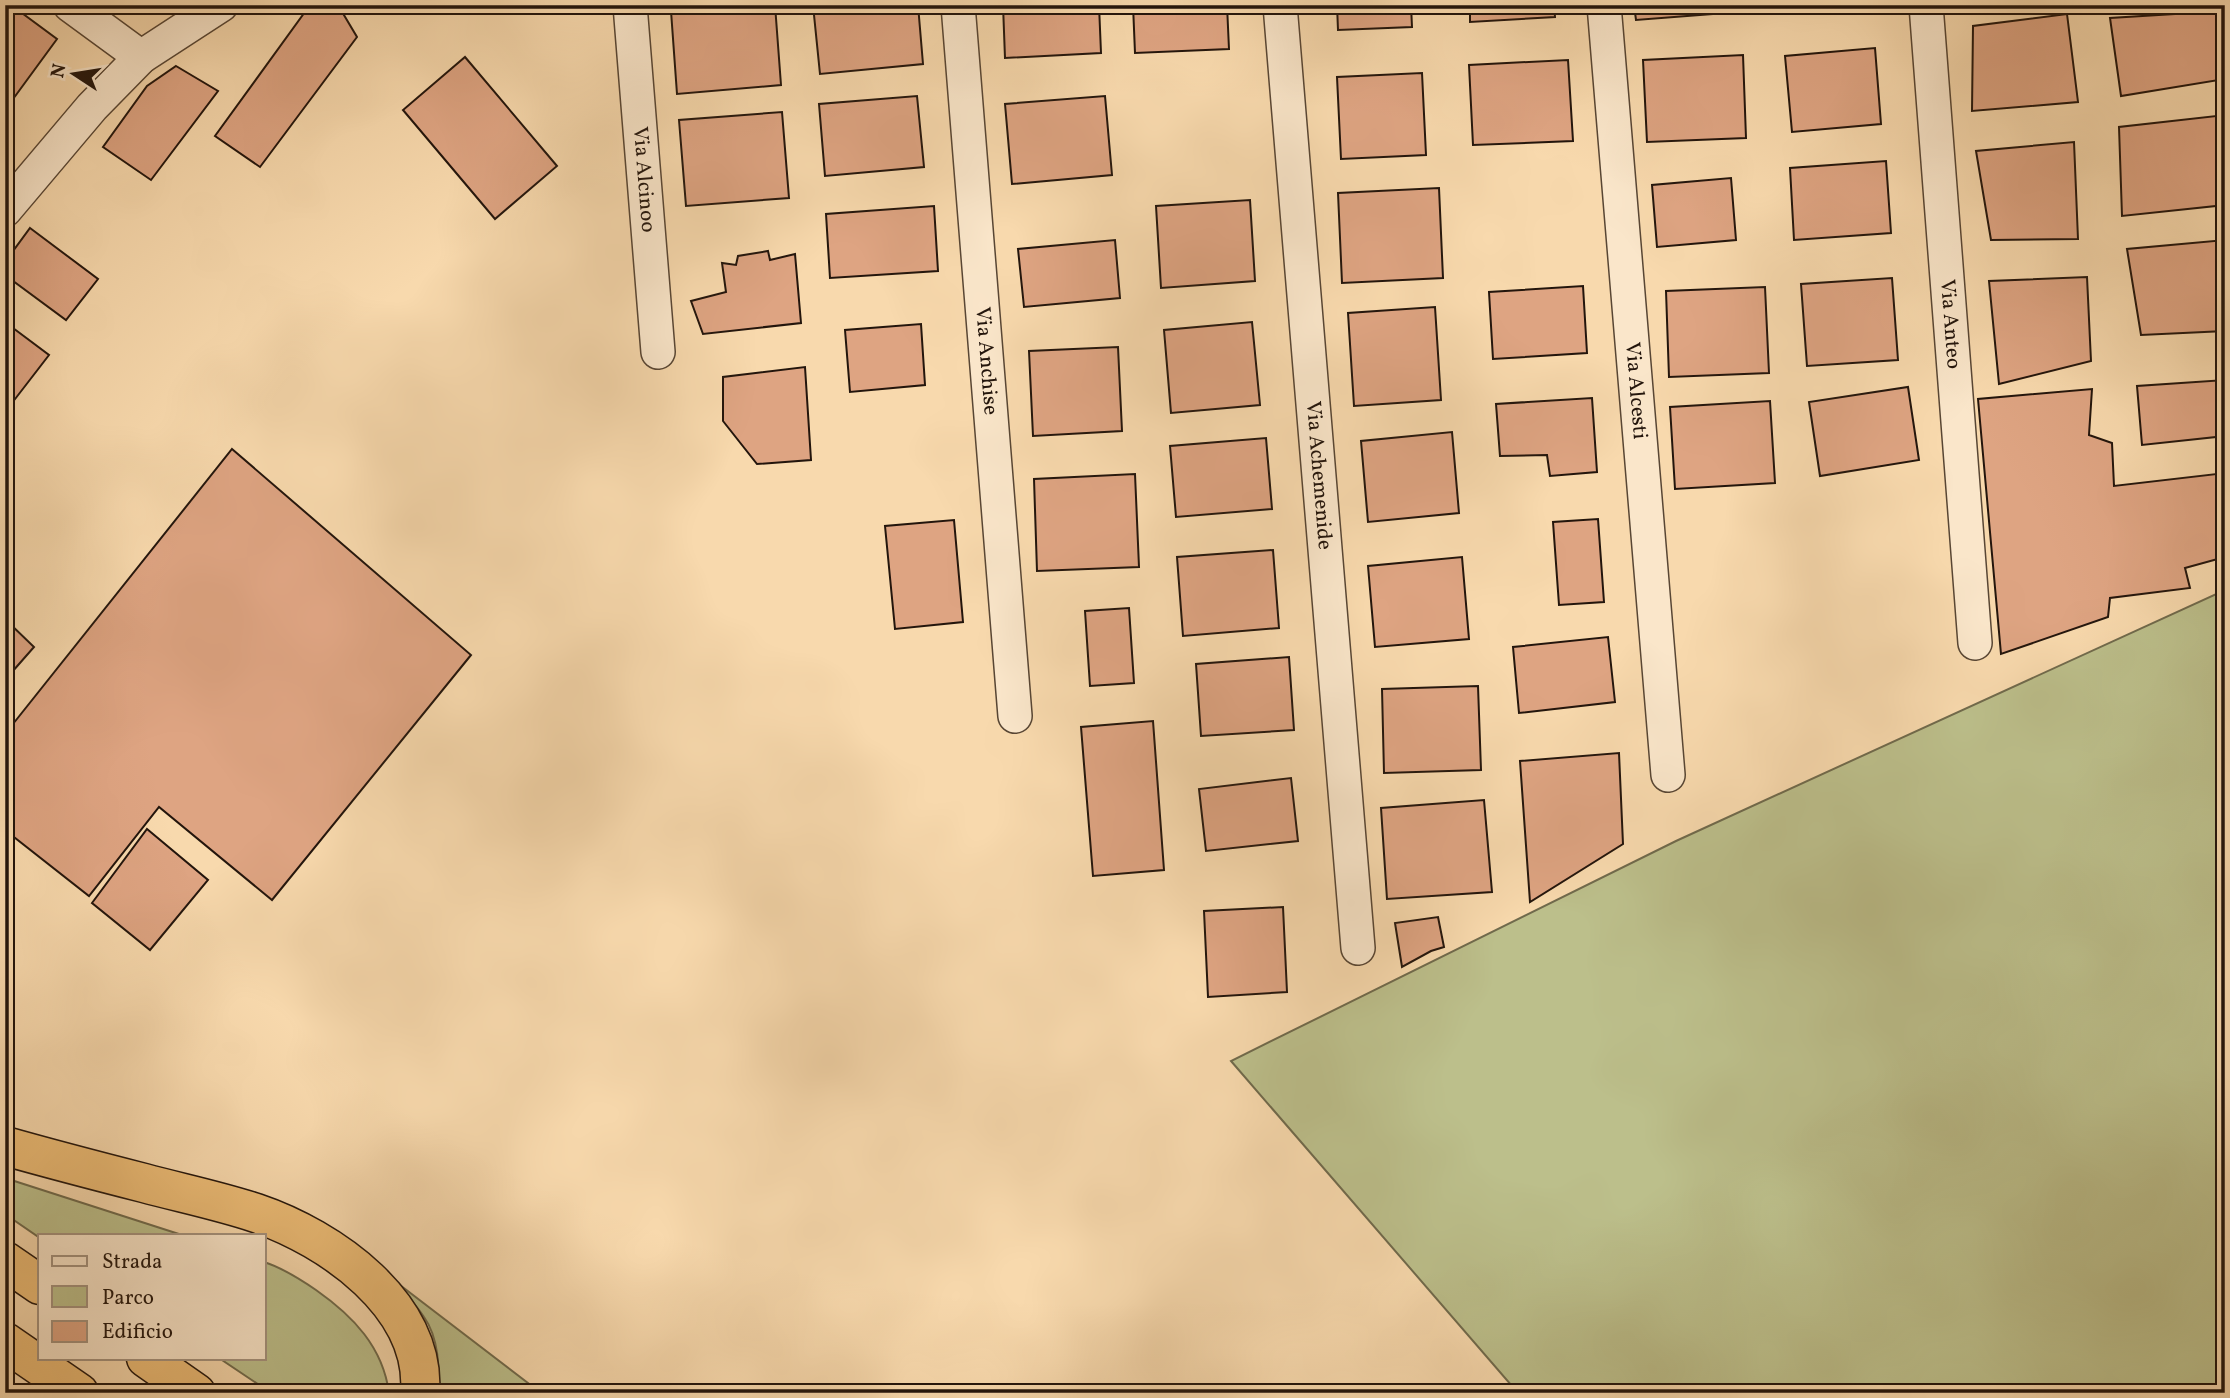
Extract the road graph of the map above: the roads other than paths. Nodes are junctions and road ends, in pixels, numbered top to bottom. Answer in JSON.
{"nodes":[{"id":1,"x":70,"y":5,"type":"edge"},
{"id":2,"x":221,"y":5,"type":"edge"},
{"id":3,"x":630,"y":5,"type":"edge"},
{"id":4,"x":958,"y":5,"type":"edge"},
{"id":5,"x":1280,"y":5,"type":"edge"},
{"id":6,"x":1604,"y":5,"type":"edge"},
{"id":7,"x":1926,"y":5,"type":"edge"},
{"id":8,"x":141,"y":57,"type":"junction"},
{"id":9,"x":5,"y":210,"type":"edge"},
{"id":10,"x":659,"y":352,"type":"dead end"},
{"id":11,"x":1975,"y":643,"type":"dead end"},
{"id":12,"x":1016,"y":716,"type":"dead end"},
{"id":13,"x":1668,"y":775,"type":"dead end"},
{"id":14,"x":1358,"y":948,"type":"dead end"},
{"id":15,"x":5,"y":1146,"type":"edge"},
{"id":16,"x":5,"y":1261,"type":"edge"},
{"id":17,"x":38,"y":1284,"type":"edge"},
{"id":18,"x":5,"y":1342,"type":"edge"},
{"id":19,"x":149,"y":1360,"type":"edge"},
{"id":20,"x":79,"y":1393,"type":"edge"},
{"id":21,"x":197,"y":1393,"type":"edge"},
{"id":22,"x":420,"y":1393,"type":"edge"}],
"edges":[{"from":1,"to":8,"type":"street"},
{"from":2,"to":8,"type":"street"},
{"from":3,"to":10,"type":"street","name":"Via Alcinoo"},
{"from":4,"to":12,"type":"street","name":"Via Anchise"},
{"from":5,"to":14,"type":"street","name":"Via Achemenide"},
{"from":6,"to":13,"type":"street","name":"Via Alcesti"},
{"from":7,"to":11,"type":"street","name":"Via Anteo"},
{"from":8,"to":9,"type":"street"},
{"from":15,"to":22,"type":"highway"},
{"from":16,"to":17,"type":"highway"},
{"from":18,"to":20,"type":"highway"},
{"from":19,"to":21,"type":"highway"}]}
